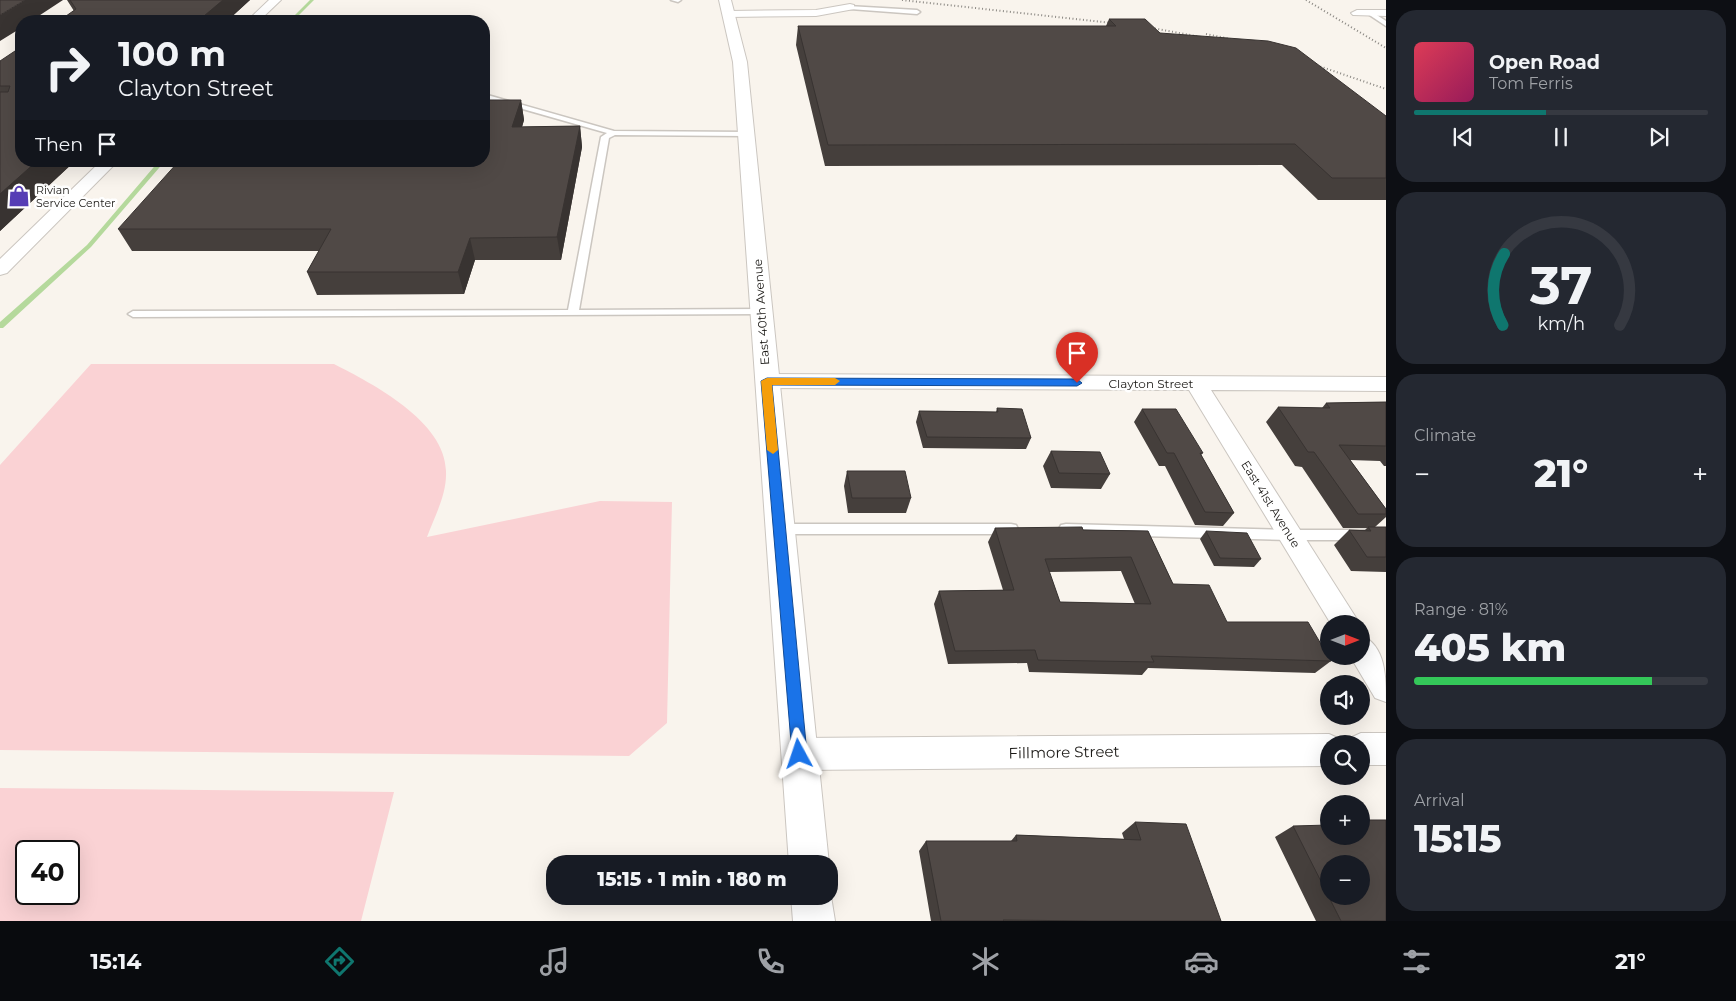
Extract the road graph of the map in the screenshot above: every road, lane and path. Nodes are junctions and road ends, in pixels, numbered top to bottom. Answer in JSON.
{"nodes":[{"id":1,"x":275,"y":0,"type":"edge"},
{"id":2,"x":674,"y":0,"type":"edge"},
{"id":3,"x":678,"y":0,"type":"edge"},
{"id":4,"x":727,"y":7,"type":"edge"},
{"id":5,"x":850,"y":7,"type":"joint"},
{"id":6,"x":917,"y":12,"type":"dead end"},
{"id":7,"x":1357,"y":14,"type":"dead end"},
{"id":8,"x":1370,"y":14,"type":"junction"},
{"id":9,"x":1386,"y":14,"type":"edge"},
{"id":10,"x":259,"y":15,"type":"edge"},
{"id":11,"x":1386,"y":24,"type":"edge"},
{"id":12,"x":490,"y":98,"type":"edge"},
{"id":13,"x":614,"y":133,"type":"junction"},
{"id":14,"x":746,"y":134,"type":"junction"},
{"id":15,"x":104,"y":167,"type":"edge"},
{"id":16,"x":0,"y":269,"type":"edge"},
{"id":17,"x":762,"y":312,"type":"junction"},
{"id":18,"x":572,"y":313,"type":"junction"},
{"id":19,"x":133,"y":314,"type":"dead end"},
{"id":20,"x":767,"y":381,"type":"junction"},
{"id":21,"x":1195,"y":383,"type":"junction"},
{"id":22,"x":1386,"y":384,"type":"edge"},
{"id":23,"x":1026,"y":529,"type":"edge"},
{"id":24,"x":1056,"y":529,"type":"edge"},
{"id":25,"x":779,"y":530,"type":"junction"},
{"id":26,"x":1290,"y":535,"type":"junction"},
{"id":27,"x":1386,"y":535,"type":"edge"},
{"id":28,"x":1340,"y":615,"type":"edge"},
{"id":29,"x":1370,"y":662,"type":"edge"},
{"id":30,"x":1386,"y":688,"type":"edge"},
{"id":31,"x":1370,"y":749,"type":"edge"},
{"id":32,"x":1386,"y":749,"type":"edge"},
{"id":33,"x":1320,"y":750,"type":"edge"},
{"id":34,"x":799,"y":754,"type":"junction"},
{"id":35,"x":808,"y":855,"type":"edge"},
{"id":36,"x":813,"y":905,"type":"edge"},
{"id":37,"x":814,"y":921,"type":"edge"}],
"edges":[{"from":1,"to":10,"type":"street"},
{"from":2,"to":3,"type":"lane"},
{"from":4,"to":5,"type":"street"},
{"from":4,"to":14,"type":"street","name":"East 40th Avenue"},
{"from":5,"to":6,"type":"lane"},
{"from":7,"to":8,"type":"street"},
{"from":8,"to":9,"type":"street"},
{"from":8,"to":11,"type":"lane"},
{"from":12,"to":13,"type":"lane"},
{"from":13,"to":14,"type":"lane"},
{"from":13,"to":18,"type":"lane"},
{"from":14,"to":17,"type":"street","name":"East 40th Avenue"},
{"from":15,"to":16,"type":"street"},
{"from":17,"to":18,"type":"lane"},
{"from":17,"to":20,"type":"street","name":"East 40th Avenue"},
{"from":18,"to":19,"type":"lane"},
{"from":20,"to":21,"type":"street","name":"Clayton Street"},
{"from":20,"to":25,"type":"street","name":"East 40th Avenue"},
{"from":21,"to":22,"type":"street","name":"Clayton Street"},
{"from":21,"to":26,"type":"street","name":"East 41st Avenue"},
{"from":23,"to":25,"type":"lane"},
{"from":24,"to":26,"type":"lane"},
{"from":25,"to":34,"type":"street","name":"East 40th Avenue"},
{"from":26,"to":27,"type":"lane"},
{"from":26,"to":28,"type":"street","name":"East 41st Avenue"},
{"from":29,"to":30,"type":"street"},
{"from":31,"to":32,"type":"street"},
{"from":33,"to":34,"type":"street","name":"Fillmore Street"},
{"from":34,"to":35,"type":"street","name":"East 40th Avenue"},
{"from":36,"to":37,"type":"street"}]}
